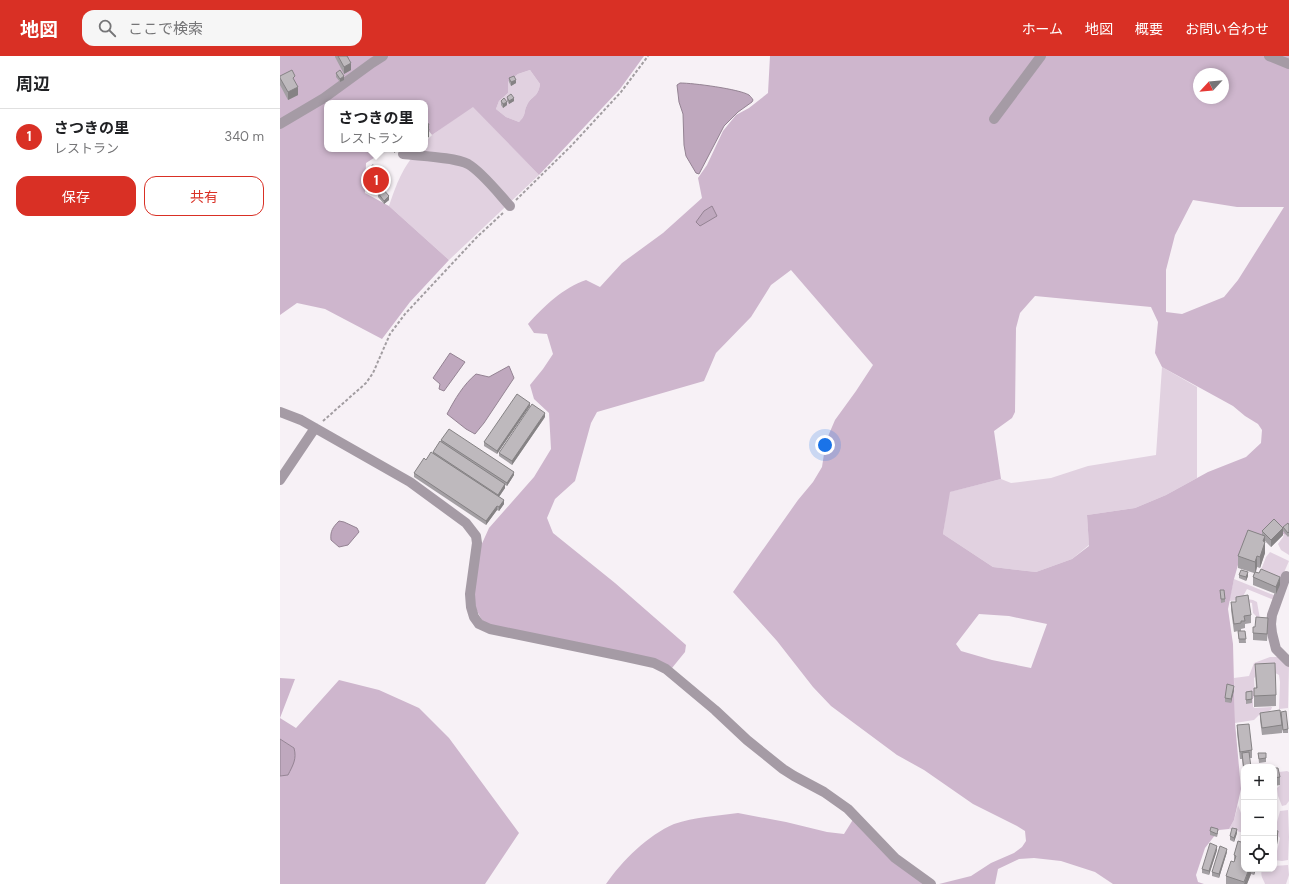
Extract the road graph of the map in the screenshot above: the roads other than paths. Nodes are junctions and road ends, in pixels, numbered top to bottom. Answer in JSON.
{"nodes":[{"id":1,"x":383,"y":56,"type":"edge"},
{"id":2,"x":1042,"y":56,"type":"edge"},
{"id":3,"x":1269,"y":56,"type":"edge"},
{"id":4,"x":1289,"y":64,"type":"edge"},
{"id":5,"x":994,"y":118,"type":"dead end"},
{"id":6,"x":280,"y":124,"type":"edge"},
{"id":7,"x":403,"y":154,"type":"dead end"},
{"id":8,"x":510,"y":206,"type":"road end"},
{"id":9,"x":280,"y":412,"type":"edge"},
{"id":10,"x":315,"y":428,"type":"junction"},
{"id":11,"x":280,"y":480,"type":"edge"},
{"id":12,"x":1286,"y":576,"type":"dead end"},
{"id":13,"x":1289,"y":662,"type":"edge"},
{"id":14,"x":932,"y":884,"type":"edge"}],
"edges":[{"from":1,"to":6,"type":"street"},
{"from":2,"to":5,"type":"street"},
{"from":3,"to":4,"type":"street"},
{"from":7,"to":8,"type":"street"},
{"from":9,"to":10,"type":"street"},
{"from":10,"to":11,"type":"street"},
{"from":10,"to":14,"type":"street"},
{"from":12,"to":13,"type":"street"}]}
